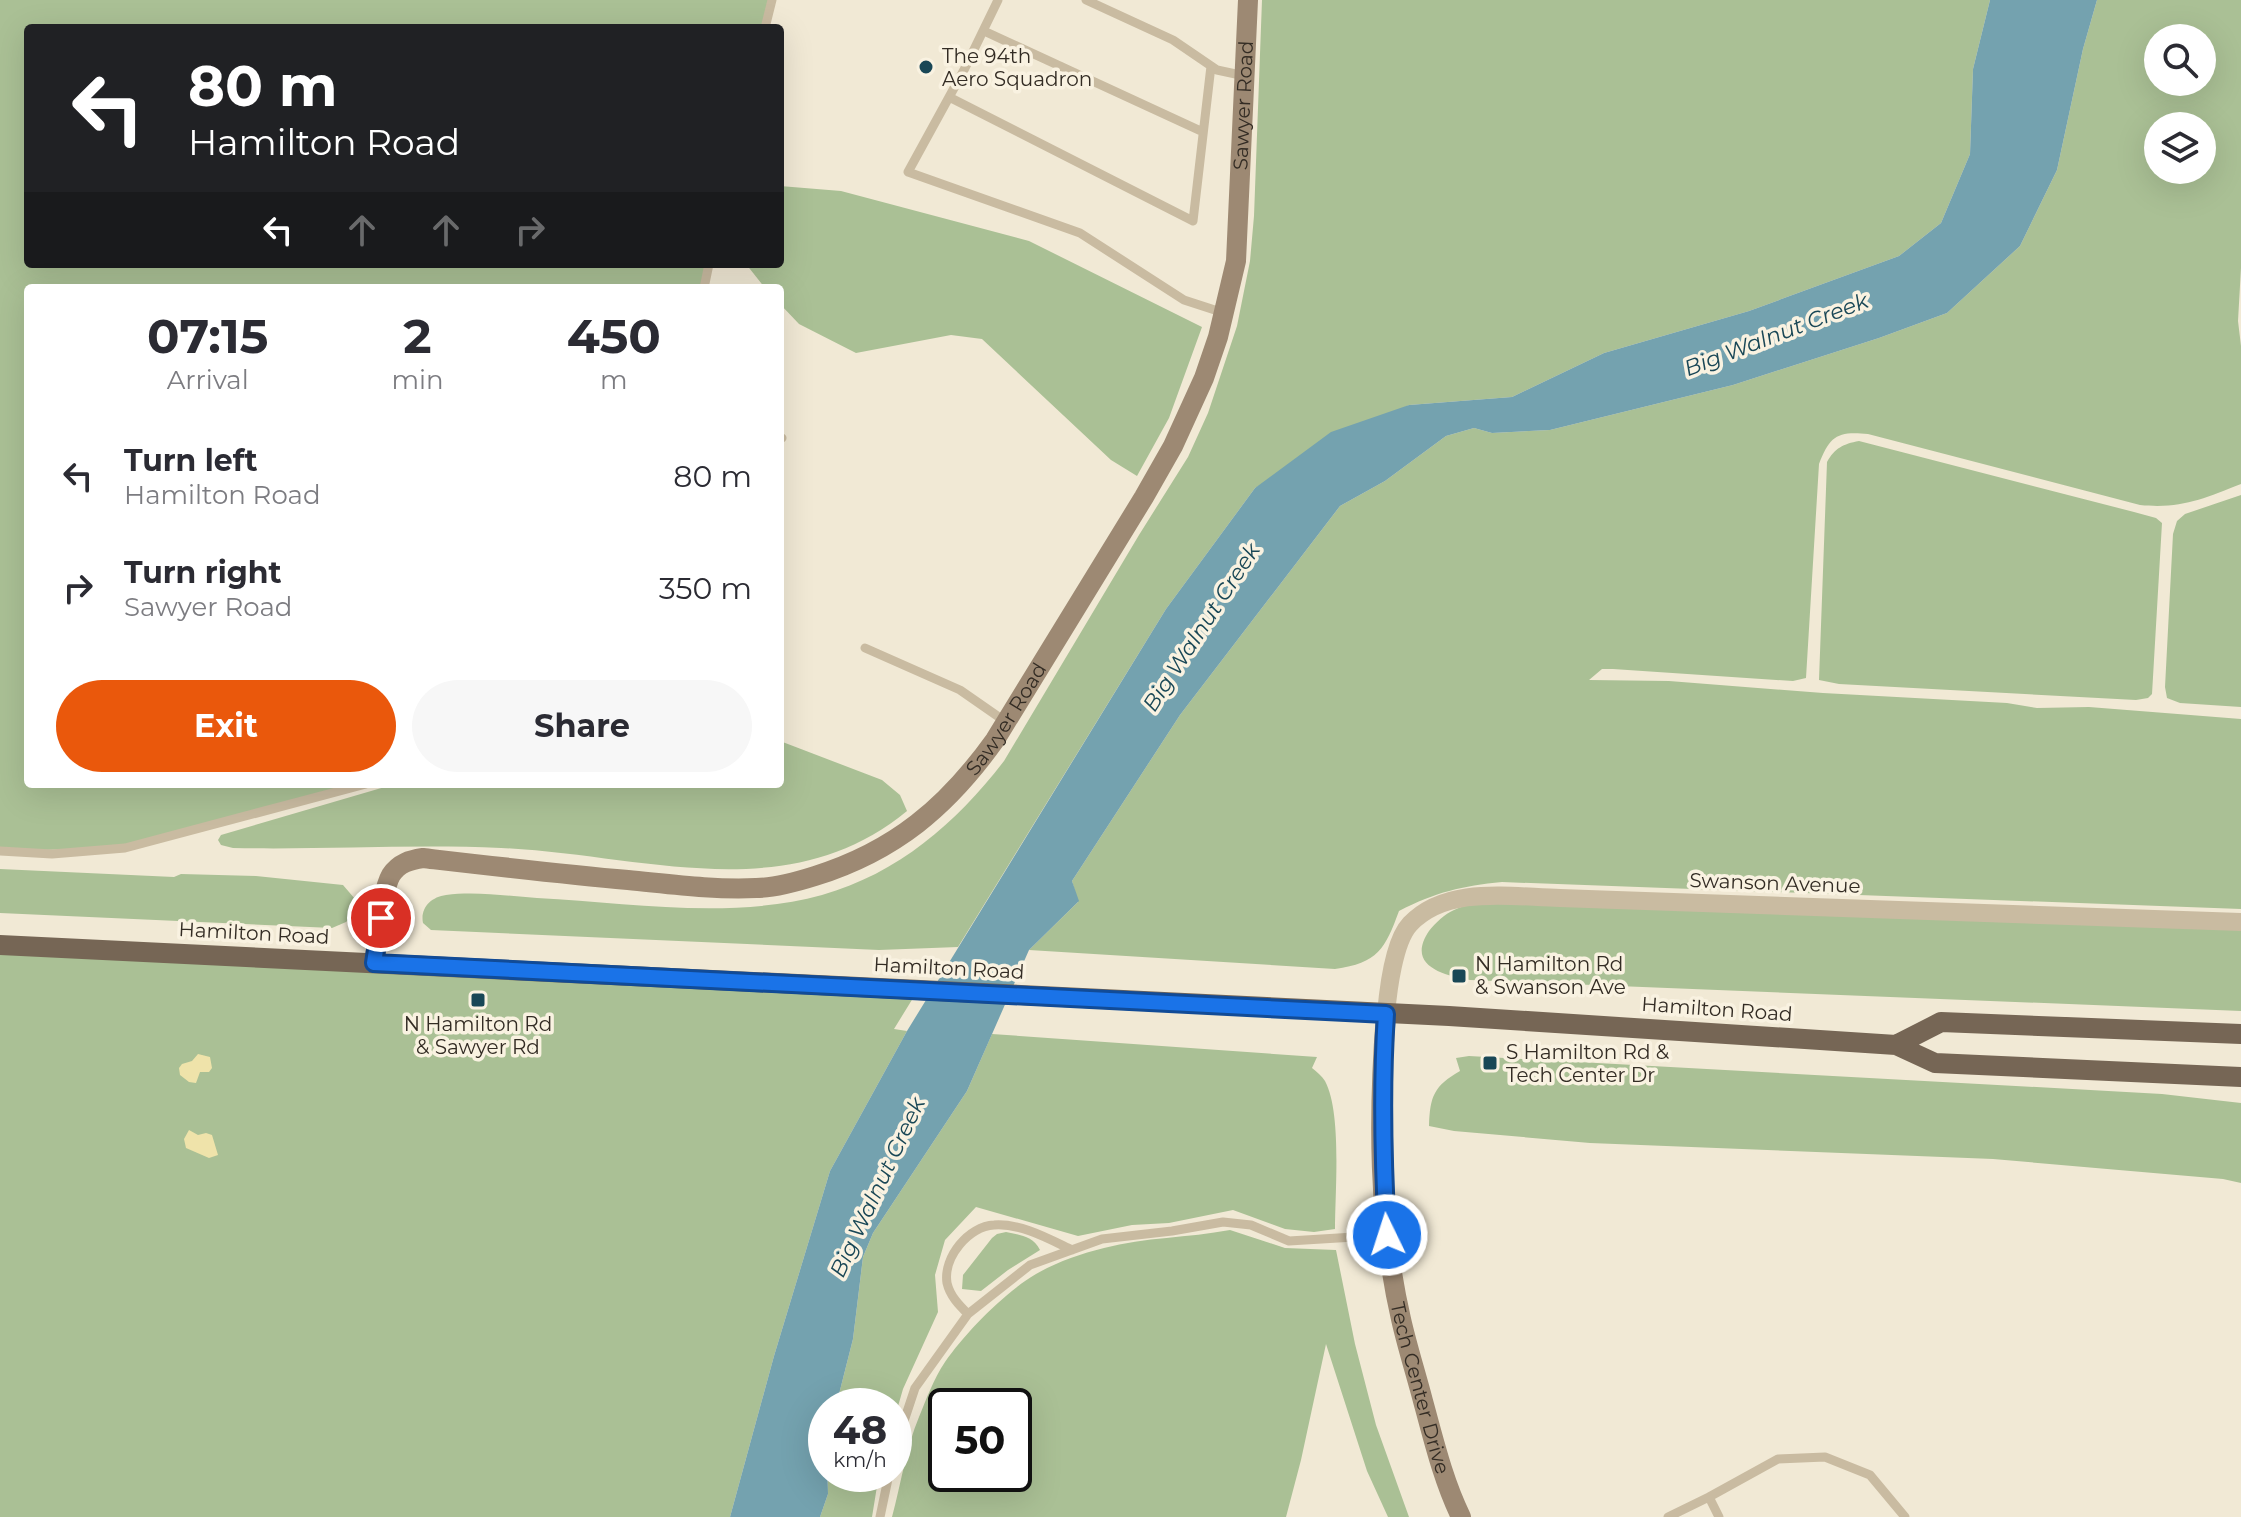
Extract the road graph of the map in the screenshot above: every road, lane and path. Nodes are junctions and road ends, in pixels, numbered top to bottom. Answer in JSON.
{"nodes":[{"id":1,"x":772,"y":0,"type":"edge"},
{"id":2,"x":998,"y":0,"type":"edge"},
{"id":3,"x":1086,"y":0,"type":"edge"},
{"id":4,"x":1248,"y":0,"type":"edge"},
{"id":5,"x":766,"y":24,"type":"edge"},
{"id":6,"x":984,"y":31,"type":"junction"},
{"id":7,"x":1211,"y":66,"type":"junction"},
{"id":8,"x":1245,"y":76,"type":"junction"},
{"id":9,"x":949,"y":97,"type":"junction"},
{"id":10,"x":1203,"y":132,"type":"junction"},
{"id":11,"x":1224,"y":313,"type":"junction"},
{"id":12,"x":865,"y":648,"type":"dead end"},
{"id":13,"x":1006,"y":723,"type":"junction"},
{"id":14,"x":351,"y":788,"type":"edge"},
{"id":15,"x":0,"y":851,"type":"edge"},
{"id":16,"x":2241,"y":922,"type":"edge"},
{"id":17,"x":0,"y":945,"type":"edge"},
{"id":18,"x":374,"y":963,"type":"junction"},
{"id":19,"x":1386,"y":1014,"type":"junction"},
{"id":20,"x":2241,"y":1034,"type":"edge"},
{"id":21,"x":1896,"y":1045,"type":"junction"},
{"id":22,"x":2241,"y":1077,"type":"edge"},
{"id":23,"x":1387,"y":1235,"type":"junction"},
{"id":24,"x":1072,"y":1250,"type":"junction"},
{"id":25,"x":968,"y":1314,"type":"junction"},
{"id":26,"x":912,"y":1397,"type":"edge"},
{"id":27,"x":885,"y":1492,"type":"edge"},
{"id":28,"x":1709,"y":1497,"type":"junction"},
{"id":29,"x":880,"y":1517,"type":"edge"},
{"id":30,"x":1461,"y":1517,"type":"edge"},
{"id":31,"x":1668,"y":1517,"type":"edge"},
{"id":32,"x":1719,"y":1517,"type":"edge"},
{"id":33,"x":1905,"y":1517,"type":"edge"}],
"edges":[{"from":1,"to":5,"type":"lane"},
{"from":2,"to":6,"type":"lane"},
{"from":3,"to":7,"type":"lane"},
{"from":4,"to":8,"type":"street","name":"Sawyer Road"},
{"from":6,"to":9,"type":"lane"},
{"from":6,"to":10,"type":"lane"},
{"from":7,"to":8,"type":"lane"},
{"from":7,"to":10,"type":"lane"},
{"from":8,"to":11,"type":"street","name":"Sawyer Road"},
{"from":9,"to":10,"type":"lane"},
{"from":9,"to":11,"type":"lane"},
{"from":11,"to":13,"type":"street","name":"Sawyer Road"},
{"from":12,"to":13,"type":"lane"},
{"from":13,"to":18,"type":"street","name":"Sawyer Road"},
{"from":14,"to":15,"type":"lane"},
{"from":16,"to":19,"type":"street","name":"Swanson Avenue"},
{"from":17,"to":18,"type":"main road","name":"Hamilton Road"},
{"from":18,"to":19,"type":"main road","name":"Hamilton Road"},
{"from":19,"to":21,"type":"main road","name":"Hamilton Road"},
{"from":19,"to":23,"type":"street","name":"Tech Center Drive"},
{"from":20,"to":21,"type":"main road"},
{"from":21,"to":22,"type":"main road","name":"Hamilton Road"},
{"from":23,"to":24,"type":"lane"},
{"from":23,"to":30,"type":"street","name":"Tech Center Drive"},
{"from":24,"to":25,"type":"lane"},
{"from":24,"to":25,"type":"lane"},
{"from":25,"to":26,"type":"lane"},
{"from":27,"to":29,"type":"lane"},
{"from":28,"to":31,"type":"lane"},
{"from":28,"to":32,"type":"lane"},
{"from":28,"to":33,"type":"lane"}]}
